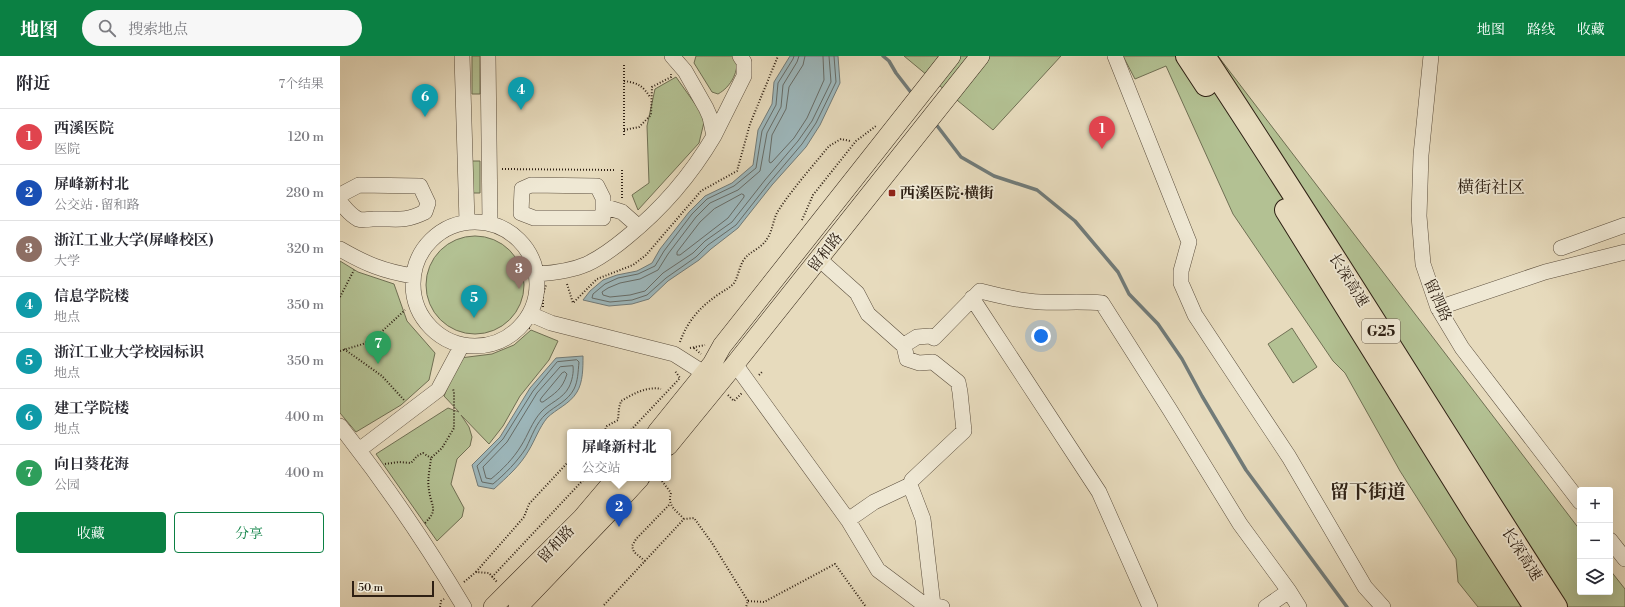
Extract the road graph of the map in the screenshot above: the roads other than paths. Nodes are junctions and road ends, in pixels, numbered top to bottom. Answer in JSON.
{"nodes":[{"id":1,"x":462,"y":56,"type":"edge"},
{"id":2,"x":488,"y":56,"type":"edge"},
{"id":3,"x":740,"y":56,"type":"edge"},
{"id":4,"x":980,"y":56,"type":"edge"},
{"id":5,"x":1115,"y":56,"type":"edge"},
{"id":6,"x":1187,"y":56,"type":"edge"},
{"id":7,"x":1204,"y":56,"type":"edge"},
{"id":8,"x":1431,"y":56,"type":"edge"},
{"id":9,"x":949,"y":59,"type":"edge"},
{"id":10,"x":671,"y":63,"type":"edge"},
{"id":11,"x":714,"y":136,"type":"junction"},
{"id":12,"x":340,"y":195,"type":"edge"},
{"id":13,"x":340,"y":202,"type":"edge"},
{"id":14,"x":603,"y":206,"type":"junction"},
{"id":15,"x":467,"y":222,"type":"junction"},
{"id":16,"x":490,"y":222,"type":"junction"},
{"id":17,"x":1625,"y":224,"type":"edge"},
{"id":18,"x":639,"y":227,"type":"junction"},
{"id":19,"x":1561,"y":248,"type":"dead end"},
{"id":20,"x":340,"y":250,"type":"edge"},
{"id":21,"x":1625,"y":252,"type":"edge"},
{"id":22,"x":819,"y":259,"type":"junction"},
{"id":23,"x":537,"y":274,"type":"junction"},
{"id":24,"x":413,"y":276,"type":"junction"},
{"id":25,"x":972,"y":298,"type":"junction"},
{"id":26,"x":1438,"y":308,"type":"junction"},
{"id":27,"x":532,"y":320,"type":"junction"},
{"id":28,"x":904,"y":345,"type":"junction"},
{"id":29,"x":459,"y":349,"type":"junction"},
{"id":30,"x":735,"y":364,"type":"junction"},
{"id":31,"x":704,"y":373,"type":"junction"},
{"id":32,"x":340,"y":426,"type":"edge"},
{"id":33,"x":659,"y":429,"type":"edge"},
{"id":34,"x":671,"y":442,"type":"edge"},
{"id":35,"x":359,"y":450,"type":"junction"},
{"id":36,"x":613,"y":481,"type":"edge"},
{"id":37,"x":637,"y":481,"type":"edge"},
{"id":38,"x":910,"y":485,"type":"junction"},
{"id":39,"x":1577,"y":498,"type":"edge"},
{"id":40,"x":848,"y":520,"type":"junction"},
{"id":41,"x":1613,"y":544,"type":"edge"},
{"id":42,"x":1625,"y":559,"type":"edge"},
{"id":43,"x":1289,"y":591,"type":"junction"},
{"id":44,"x":513,"y":600,"type":"edge"},
{"id":45,"x":938,"y":606,"type":"edge"},
{"id":46,"x":464,"y":607,"type":"edge"},
{"id":47,"x":493,"y":607,"type":"edge"},
{"id":48,"x":1150,"y":607,"type":"edge"},
{"id":49,"x":1266,"y":607,"type":"edge"},
{"id":50,"x":1299,"y":607,"type":"edge"},
{"id":51,"x":1383,"y":607,"type":"edge"},
{"id":52,"x":1535,"y":607,"type":"edge"},
{"id":53,"x":1556,"y":607,"type":"edge"}],
"edges":[{"from":1,"to":15,"type":"street"},
{"from":2,"to":16,"type":"street"},
{"from":3,"to":11,"type":"street"},
{"from":4,"to":22,"type":"main road","name":"留和路"},
{"from":5,"to":51,"type":"street"},
{"from":6,"to":52,"type":"highway","name":"长深高速","number":"G25"},
{"from":7,"to":53,"type":"highway","name":"长深高速","number":"G25"},
{"from":8,"to":26,"type":"street","name":"留泗路"},
{"from":9,"to":31,"type":"main road","name":"留和路"},
{"from":10,"to":11,"type":"street"},
{"from":11,"to":18,"type":"street"},
{"from":12,"to":13,"type":"street"},
{"from":14,"to":14,"type":"street"},
{"from":14,"to":18,"type":"street"},
{"from":15,"to":16,"type":"street"},
{"from":15,"to":24,"type":"street"},
{"from":16,"to":23,"type":"street"},
{"from":17,"to":19,"type":"street"},
{"from":18,"to":23,"type":"street"},
{"from":20,"to":24,"type":"street"},
{"from":21,"to":26,"type":"street"},
{"from":22,"to":28,"type":"street"},
{"from":22,"to":30,"type":"main road","name":"留和路"},
{"from":23,"to":27,"type":"street"},
{"from":24,"to":29,"type":"street"},
{"from":25,"to":28,"type":"street"},
{"from":25,"to":43,"type":"street"},
{"from":25,"to":48,"type":"street"},
{"from":26,"to":39,"type":"street","name":"留泗路"},
{"from":27,"to":29,"type":"street"},
{"from":27,"to":31,"type":"street"},
{"from":28,"to":38,"type":"street"},
{"from":29,"to":35,"type":"street"},
{"from":30,"to":34,"type":"main road","name":"留和路"},
{"from":30,"to":40,"type":"street"},
{"from":31,"to":33,"type":"main road","name":"留和路"},
{"from":32,"to":35,"type":"street"},
{"from":35,"to":46,"type":"street"},
{"from":36,"to":44,"type":"main road","name":"留和路"},
{"from":37,"to":44,"type":"main road","name":"留和路"},
{"from":38,"to":40,"type":"street"},
{"from":38,"to":45,"type":"street"},
{"from":40,"to":45,"type":"street"},
{"from":41,"to":42,"type":"street"},
{"from":43,"to":49,"type":"street"},
{"from":43,"to":50,"type":"street"},
{"from":44,"to":47,"type":"main road","name":"留和路"}]}
